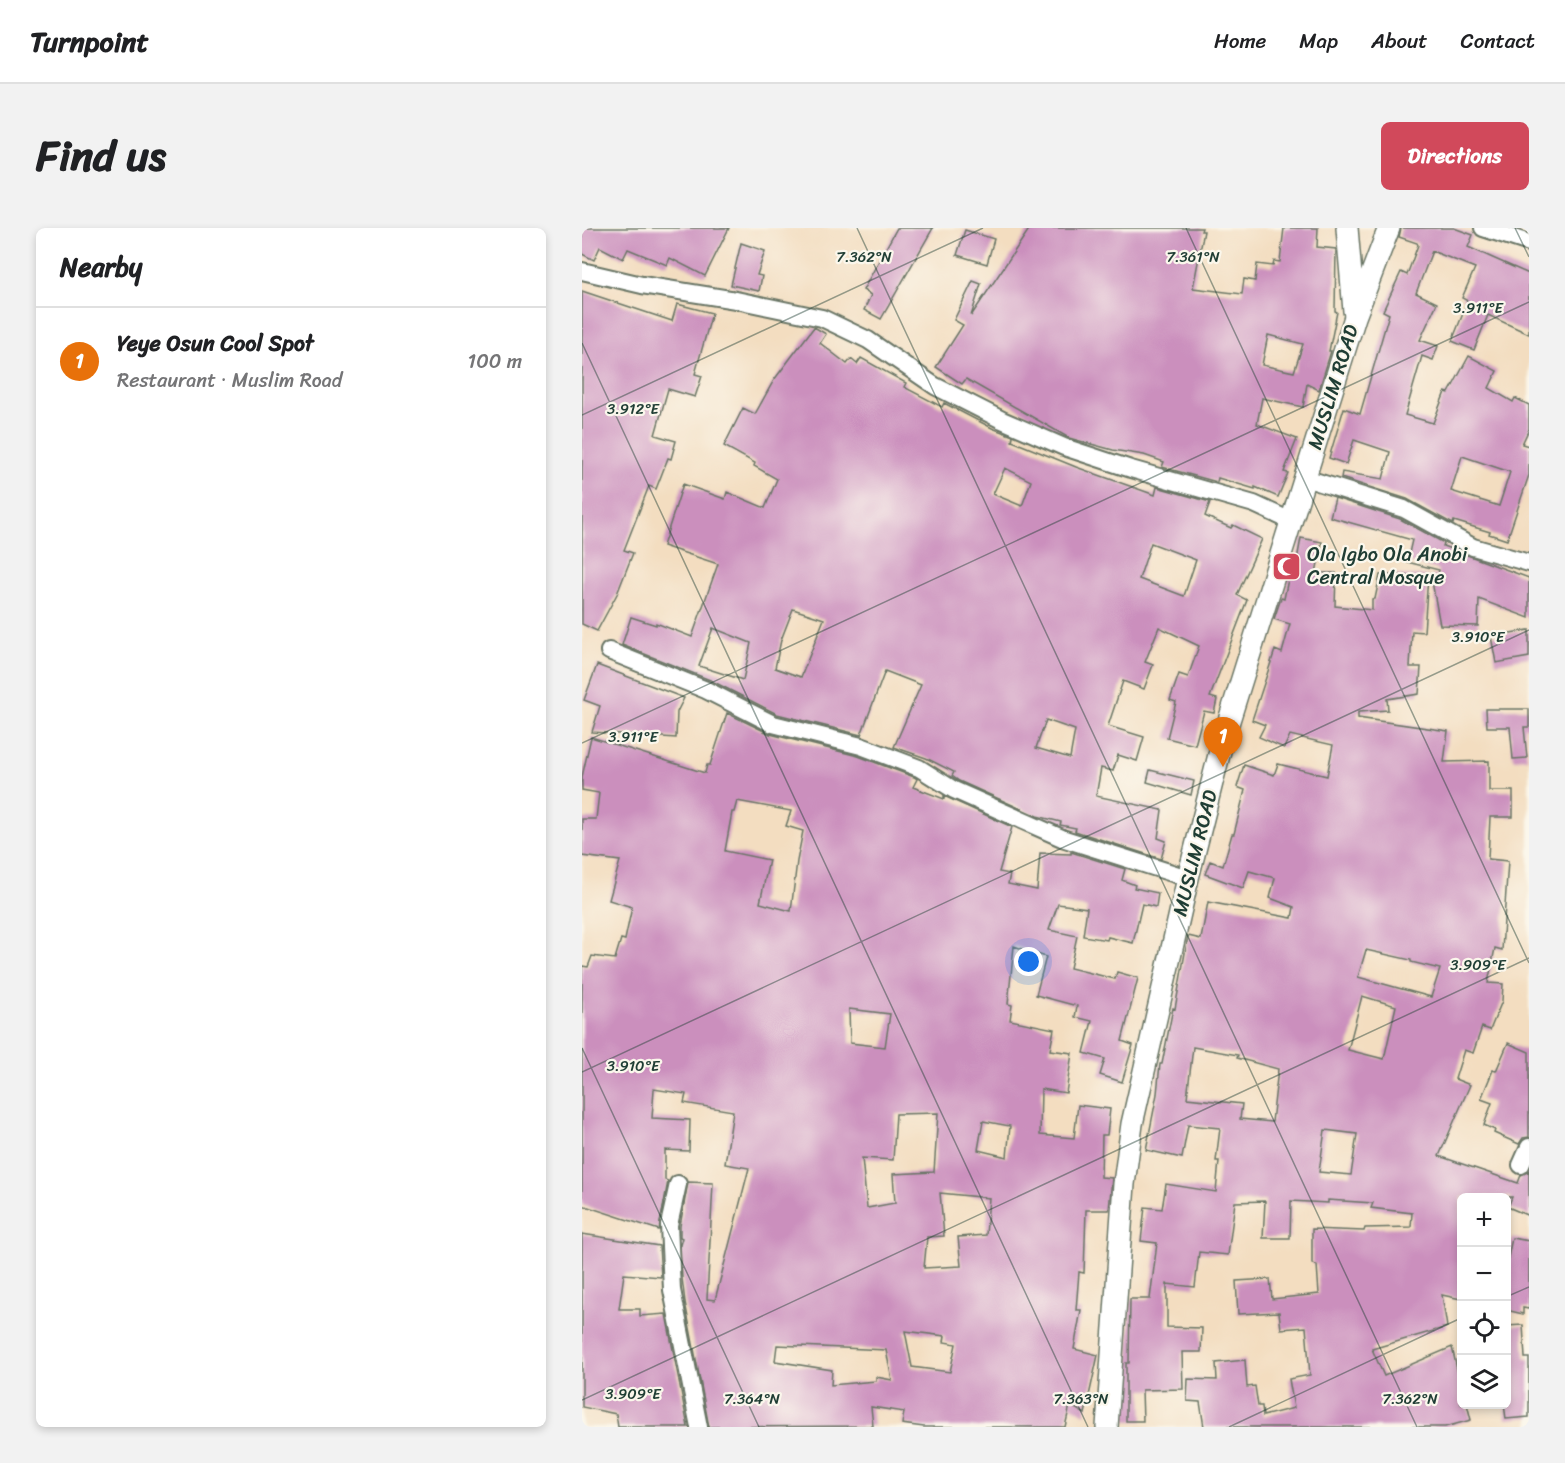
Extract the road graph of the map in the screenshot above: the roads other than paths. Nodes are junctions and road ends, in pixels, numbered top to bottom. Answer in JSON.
{"nodes":[{"id":1,"x":1347,"y":228,"type":"edge"},
{"id":2,"x":1389,"y":228,"type":"edge"},
{"id":3,"x":1483,"y":228,"type":"edge"},
{"id":4,"x":1529,"y":243,"type":"edge"},
{"id":5,"x":582,"y":271,"type":"edge"},
{"id":6,"x":1355,"y":317,"type":"junction"},
{"id":7,"x":1305,"y":478,"type":"junction"},
{"id":8,"x":1293,"y":522,"type":"junction"},
{"id":9,"x":1529,"y":563,"type":"edge"},
{"id":10,"x":609,"y":651,"type":"dead end"},
{"id":11,"x":1188,"y":878,"type":"junction"},
{"id":12,"x":1529,"y":1147,"type":"edge"},
{"id":13,"x":1521,"y":1165,"type":"dead end"},
{"id":14,"x":678,"y":1184,"type":"dead end"},
{"id":15,"x":699,"y":1427,"type":"edge"},
{"id":16,"x":1107,"y":1427,"type":"edge"}],
"edges":[{"from":1,"to":6,"type":"street"},
{"from":2,"to":6,"type":"street","name":"MUSLIM ROAD"},
{"from":3,"to":4,"type":"street"},
{"from":5,"to":8,"type":"street"},
{"from":6,"to":7,"type":"street","name":"MUSLIM ROAD"},
{"from":7,"to":8,"type":"street","name":"MUSLIM ROAD"},
{"from":7,"to":9,"type":"street"},
{"from":8,"to":11,"type":"street","name":"MUSLIM ROAD"},
{"from":10,"to":11,"type":"street"},
{"from":11,"to":16,"type":"street","name":"MUSLIM ROAD"},
{"from":12,"to":13,"type":"street"},
{"from":14,"to":15,"type":"street"}]}
